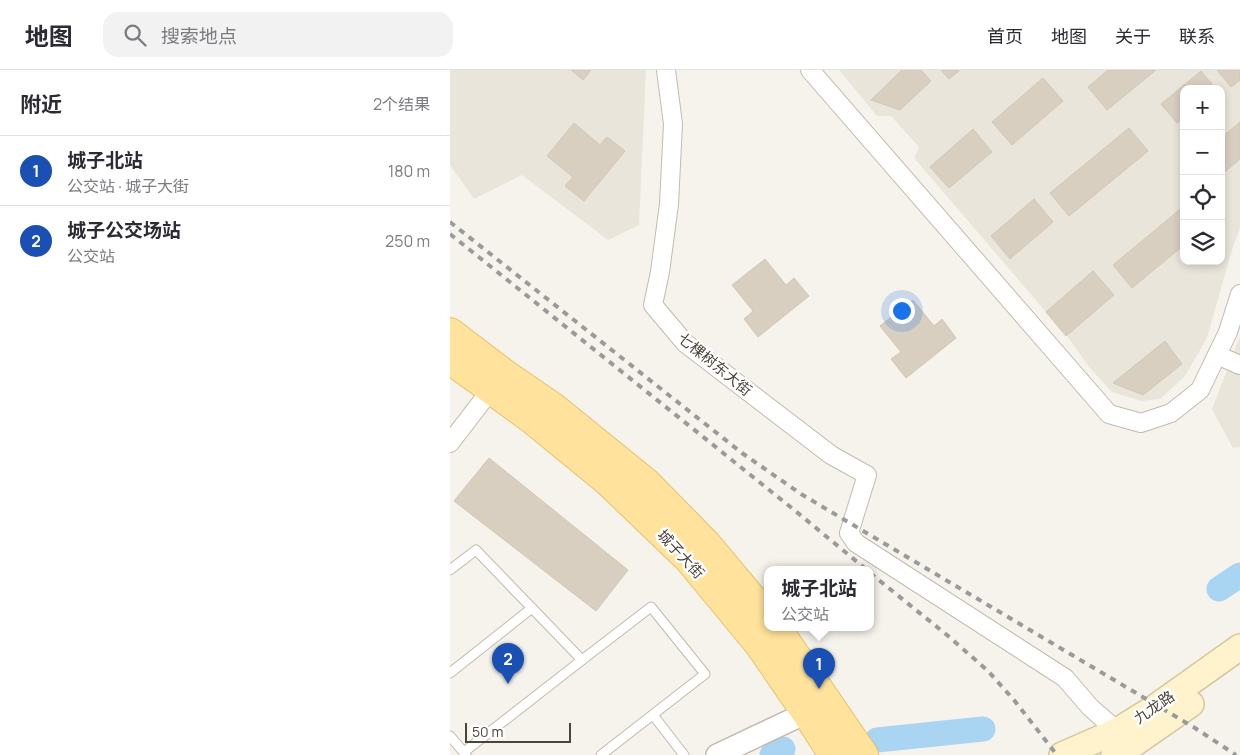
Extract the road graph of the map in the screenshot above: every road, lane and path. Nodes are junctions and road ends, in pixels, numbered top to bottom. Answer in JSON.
{"nodes":[{"id":1,"x":666,"y":70,"type":"edge"},
{"id":2,"x":810,"y":70,"type":"edge"},
{"id":3,"x":1240,"y":294,"type":"edge"},
{"id":4,"x":450,"y":332,"type":"edge"},
{"id":5,"x":1217,"y":354,"type":"junction"},
{"id":6,"x":450,"y":360,"type":"edge"},
{"id":7,"x":1240,"y":365,"type":"edge"},
{"id":8,"x":497,"y":381,"type":"junction"},
{"id":9,"x":450,"y":443,"type":"edge"},
{"id":10,"x":450,"y":570,"type":"edge"},
{"id":11,"x":532,"y":608,"type":"junction"},
{"id":12,"x":764,"y":612,"type":"edge"},
{"id":13,"x":779,"y":631,"type":"edge"},
{"id":14,"x":1240,"y":647,"type":"edge"},
{"id":15,"x":582,"y":660,"type":"junction"},
{"id":16,"x":1240,"y":668,"type":"edge"},
{"id":17,"x":450,"y":673,"type":"edge"},
{"id":18,"x":806,"y":712,"type":"junction"},
{"id":19,"x":652,"y":715,"type":"junction"},
{"id":20,"x":450,"y":736,"type":"edge"},
{"id":21,"x":1116,"y":743,"type":"edge"},
{"id":22,"x":465,"y":754,"type":"edge"},
{"id":23,"x":601,"y":755,"type":"edge"},
{"id":24,"x":684,"y":755,"type":"edge"},
{"id":25,"x":717,"y":755,"type":"edge"},
{"id":26,"x":833,"y":755,"type":"edge"},
{"id":27,"x":864,"y":755,"type":"edge"},
{"id":28,"x":1062,"y":755,"type":"edge"}],
"edges":[{"from":1,"to":21,"type":"street","name":"七棵树东大街"},
{"from":2,"to":5,"type":"street"},
{"from":3,"to":5,"type":"street"},
{"from":4,"to":8,"type":"main road"},
{"from":5,"to":7,"type":"street"},
{"from":6,"to":8,"type":"main road"},
{"from":8,"to":9,"type":"street"},
{"from":8,"to":12,"type":"main road","name":"城子大街"},
{"from":8,"to":18,"type":"main road","name":"城子大街"},
{"from":10,"to":11,"type":"lane"},
{"from":11,"to":15,"type":"lane"},
{"from":11,"to":17,"type":"lane"},
{"from":13,"to":27,"type":"main road"},
{"from":14,"to":21,"type":"main road","name":"九龙路"},
{"from":15,"to":19,"type":"lane"},
{"from":15,"to":22,"type":"lane"},
{"from":16,"to":21,"type":"main road","name":"九龙路"},
{"from":18,"to":25,"type":"street"},
{"from":18,"to":26,"type":"main road","name":"城子大街"},
{"from":19,"to":23,"type":"lane"},
{"from":19,"to":24,"type":"lane"},
{"from":20,"to":22,"type":"lane"},
{"from":21,"to":28,"type":"main road","name":"九龙路"}]}
